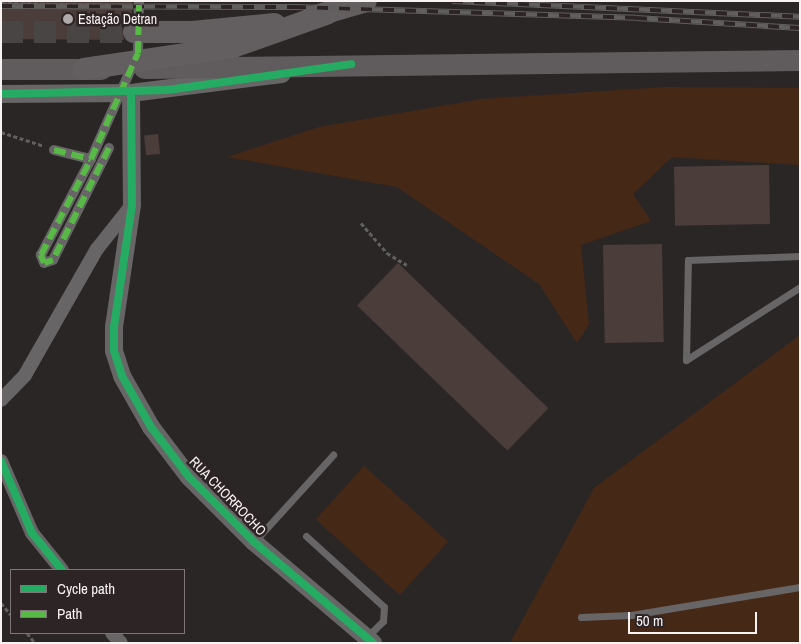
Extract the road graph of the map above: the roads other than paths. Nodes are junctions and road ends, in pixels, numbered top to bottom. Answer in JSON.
{"nodes":[{"id":1,"x":361,"y":3,"type":"edge"},
{"id":2,"x":137,"y":4,"type":"edge"},
{"id":3,"x":326,"y":14,"type":"junction"},
{"id":4,"x":134,"y":32,"type":"tunnel mouth"},
{"id":5,"x":800,"y":60,"type":"edge"},
{"id":6,"x":351,"y":64,"type":"junction"},
{"id":7,"x":1,"y":69,"type":"edge"},
{"id":8,"x":84,"y":69,"type":"junction"},
{"id":9,"x":131,"y":93,"type":"junction"},
{"id":10,"x":1,"y":94,"type":"edge"},
{"id":11,"x":109,"y":148,"type":"dead end"},
{"id":12,"x":54,"y":150,"type":"road end"},
{"id":13,"x":91,"y":159,"type":"junction"},
{"id":14,"x":132,"y":205,"type":"junction"},
{"id":15,"x":800,"y":256,"type":"edge"},
{"id":16,"x":800,"y":287,"type":"edge"},
{"id":17,"x":1,"y":400,"type":"edge"},
{"id":18,"x":333,"y":455,"type":"dead end"},
{"id":19,"x":1,"y":461,"type":"edge"},
{"id":20,"x":306,"y":536,"type":"dead end"},
{"id":21,"x":254,"y":542,"type":"junction"},
{"id":22,"x":61,"y":569,"type":"edge"},
{"id":23,"x":800,"y":587,"type":"edge"},
{"id":24,"x":581,"y":617,"type":"dead end"},
{"id":25,"x":370,"y":640,"type":"edge"}],
"edges":[{"from":1,"to":3,"type":"highway"},
{"from":2,"to":13,"type":"street"},
{"from":3,"to":4,"type":"highway"},
{"from":3,"to":8,"type":"highway"},
{"from":5,"to":6,"type":"main road"},
{"from":6,"to":8,"type":"main road"},
{"from":6,"to":9,"type":"street"},
{"from":7,"to":8,"type":"main road"},
{"from":9,"to":10,"type":"street"},
{"from":9,"to":14,"type":"street","name":"RUA CHORROCHO"},
{"from":11,"to":13,"type":"street"},
{"from":12,"to":13,"type":"street"},
{"from":14,"to":17,"type":"street"},
{"from":14,"to":21,"type":"street","name":"RUA CHORROCHO"},
{"from":15,"to":16,"type":"lane"},
{"from":18,"to":21,"type":"lane"},
{"from":19,"to":22,"type":"street"},
{"from":20,"to":25,"type":"lane"},
{"from":21,"to":25,"type":"street","name":"RUA CHORROCHO"},
{"from":23,"to":24,"type":"lane"}]}
